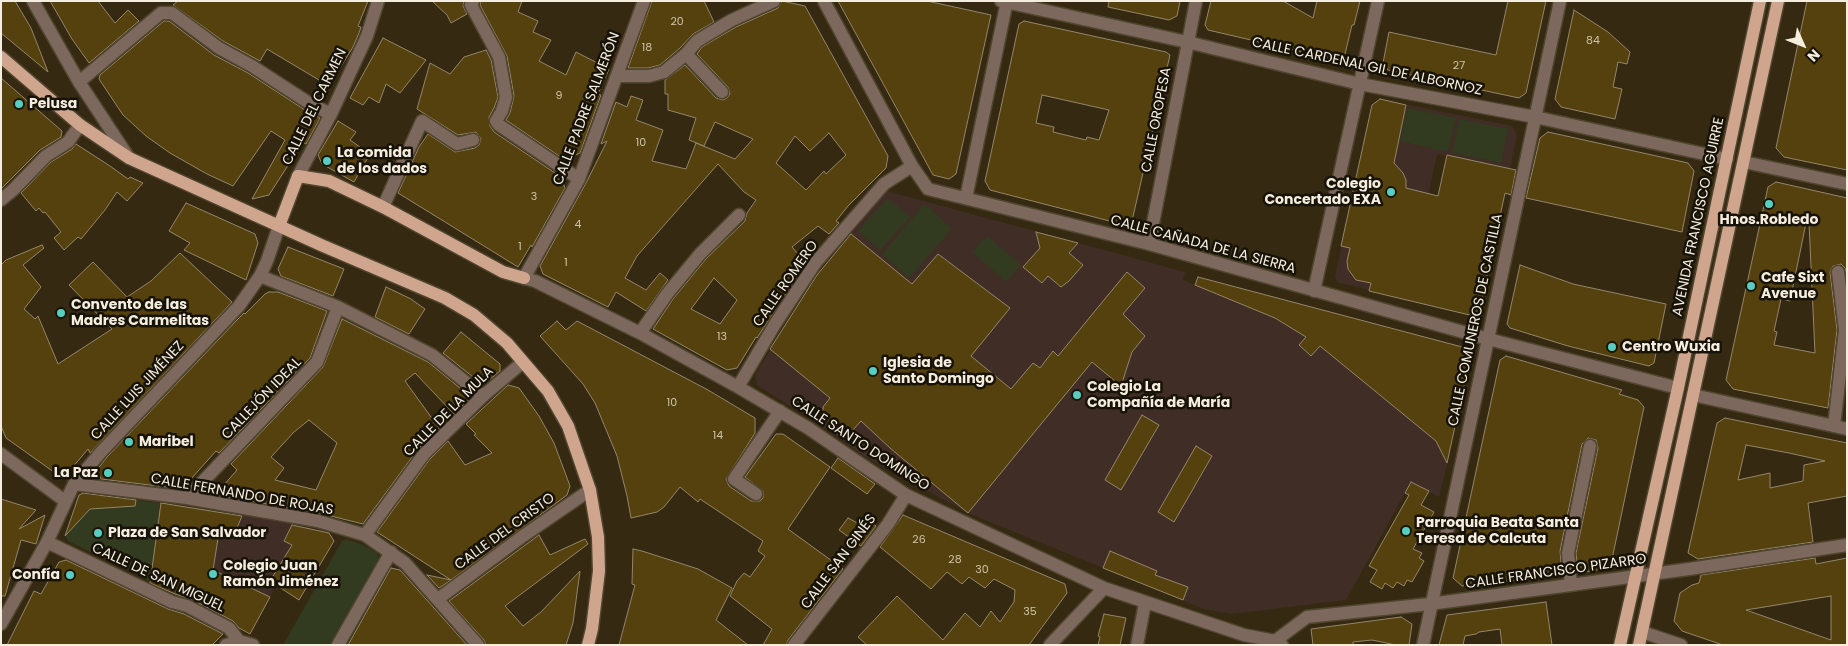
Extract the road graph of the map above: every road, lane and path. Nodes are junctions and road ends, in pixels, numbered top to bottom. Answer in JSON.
{"nodes":[{"id":1,"x":33,"y":1,"type":"edge"},
{"id":2,"x":378,"y":1,"type":"edge"},
{"id":3,"x":473,"y":1,"type":"edge"},
{"id":4,"x":644,"y":1,"type":"edge"},
{"id":5,"x":774,"y":1,"type":"edge"},
{"id":6,"x":824,"y":1,"type":"edge"},
{"id":7,"x":1196,"y":1,"type":"edge"},
{"id":8,"x":1378,"y":1,"type":"edge"},
{"id":9,"x":1560,"y":1,"type":"edge"},
{"id":10,"x":1760,"y":1,"type":"edge"},
{"id":11,"x":1778,"y":1,"type":"edge"},
{"id":12,"x":1005,"y":2,"type":"edge"},
{"id":13,"x":1187,"y":42,"type":"junction"},
{"id":14,"x":686,"y":54,"type":"junction"},
{"id":15,"x":1,"y":57,"type":"edge"},
{"id":16,"x":617,"y":76,"type":"junction"},
{"id":17,"x":78,"y":82,"type":"junction"},
{"id":18,"x":1360,"y":84,"type":"junction"},
{"id":19,"x":722,"y":92,"type":"dead end"},
{"id":20,"x":331,"y":114,"type":"junction"},
{"id":21,"x":1535,"y":117,"type":"junction"},
{"id":22,"x":80,"y":125,"type":"junction"},
{"id":23,"x":472,"y":140,"type":"dead end"},
{"id":24,"x":129,"y":158,"type":"junction"},
{"id":25,"x":1726,"y":158,"type":"junction"},
{"id":26,"x":1744,"y":162,"type":"junction"},
{"id":27,"x":912,"y":166,"type":"junction"},
{"id":28,"x":298,"y":176,"type":"junction"},
{"id":29,"x":579,"y":179,"type":"junction"},
{"id":30,"x":1847,"y":184,"type":"edge"},
{"id":31,"x":966,"y":198,"type":"junction"},
{"id":32,"x":1,"y":200,"type":"edge"},
{"id":33,"x":383,"y":207,"type":"junction"},
{"id":34,"x":739,"y":215,"type":"dead end"},
{"id":35,"x":280,"y":226,"type":"junction"},
{"id":36,"x":1149,"y":244,"type":"junction"},
{"id":37,"x":1838,"y":272,"type":"dead end"},
{"id":38,"x":260,"y":276,"type":"junction"},
{"id":39,"x":524,"y":278,"type":"junction"},
{"id":40,"x":1314,"y":291,"type":"junction"},
{"id":41,"x":338,"y":307,"type":"junction"},
{"id":42,"x":640,"y":333,"type":"junction"},
{"id":43,"x":1488,"y":339,"type":"junction"},
{"id":44,"x":523,"y":362,"type":"junction"},
{"id":45,"x":738,"y":386,"type":"junction"},
{"id":46,"x":1678,"y":388,"type":"junction"},
{"id":47,"x":1693,"y":395,"type":"junction"},
{"id":48,"x":483,"y":396,"type":"junction"},
{"id":49,"x":780,"y":411,"type":"junction"},
{"id":50,"x":1841,"y":428,"type":"edge"},
{"id":51,"x":1590,"y":446,"type":"dead end"},
{"id":52,"x":1,"y":454,"type":"edge"},
{"id":53,"x":74,"y":484,"type":"junction"},
{"id":54,"x":590,"y":490,"type":"junction"},
{"id":55,"x":756,"y":494,"type":"dead end"},
{"id":56,"x":906,"y":495,"type":"junction"},
{"id":57,"x":188,"y":498,"type":"junction"},
{"id":58,"x":65,"y":501,"type":"junction"},
{"id":59,"x":365,"y":535,"type":"junction"},
{"id":60,"x":47,"y":542,"type":"junction"},
{"id":61,"x":1847,"y":545,"type":"edge"},
{"id":62,"x":391,"y":552,"type":"junction"},
{"id":63,"x":1656,"y":573,"type":"junction"},
{"id":64,"x":1634,"y":576,"type":"junction"},
{"id":65,"x":1571,"y":585,"type":"junction"},
{"id":66,"x":1104,"y":588,"type":"junction"},
{"id":67,"x":438,"y":599,"type":"junction"},
{"id":68,"x":1145,"y":603,"type":"junction"},
{"id":69,"x":1430,"y":604,"type":"junction"},
{"id":70,"x":1,"y":624,"type":"edge"},
{"id":71,"x":1642,"y":632,"type":"junction"},
{"id":72,"x":1243,"y":640,"type":"edge"},
{"id":73,"x":239,"y":641,"type":"junction"},
{"id":74,"x":1278,"y":643,"type":"edge"},
{"id":75,"x":226,"y":645,"type":"edge"},
{"id":76,"x":253,"y":645,"type":"edge"},
{"id":77,"x":338,"y":645,"type":"edge"},
{"id":78,"x":478,"y":645,"type":"edge"},
{"id":79,"x":588,"y":645,"type":"edge"},
{"id":80,"x":794,"y":645,"type":"edge"},
{"id":81,"x":1050,"y":645,"type":"edge"},
{"id":82,"x":1136,"y":645,"type":"edge"},
{"id":83,"x":1423,"y":645,"type":"edge"},
{"id":84,"x":1620,"y":645,"type":"edge"},
{"id":85,"x":1639,"y":645,"type":"edge"},
{"id":86,"x":1681,"y":645,"type":"edge"}],
"edges":[{"from":1,"to":17,"type":"street"},
{"from":2,"to":20,"type":"street","name":"CALLE DEL CARMEN"},
{"from":3,"to":29,"type":"street"},
{"from":4,"to":16,"type":"street","name":"CALLE PADRE SALMERÓN"},
{"from":5,"to":14,"type":"street"},
{"from":6,"to":27,"type":"street","name":"CALLE CAÑADA DE LA SIERRA"},
{"from":7,"to":13,"type":"street","name":"CALLE OROPESA"},
{"from":8,"to":18,"type":"street"},
{"from":9,"to":21,"type":"street","name":"CALLE COMUNEROS DE CASTILLA"},
{"from":10,"to":25,"type":"main road","name":"AVENIDA FRANCISCO AGUIRRE"},
{"from":11,"to":26,"type":"main road"},
{"from":12,"to":13,"type":"street","name":"CALLE CARDENAL GIL DE ALBORNOZ"},
{"from":12,"to":31,"type":"street"},
{"from":13,"to":18,"type":"street","name":"CALLE CARDENAL GIL DE ALBORNOZ"},
{"from":13,"to":36,"type":"street","name":"CALLE OROPESA"},
{"from":14,"to":16,"type":"street"},
{"from":14,"to":19,"type":"street"},
{"from":15,"to":22,"type":"main road"},
{"from":16,"to":29,"type":"street","name":"CALLE PADRE SALMERÓN"},
{"from":17,"to":20,"type":"street"},
{"from":17,"to":24,"type":"street"},
{"from":18,"to":21,"type":"street","name":"CALLE CARDENAL GIL DE ALBORNOZ"},
{"from":18,"to":40,"type":"street"},
{"from":20,"to":28,"type":"street","name":"CALLE DEL CARMEN"},
{"from":21,"to":25,"type":"street","name":"CALLE CARDENAL GIL DE ALBORNOZ"},
{"from":21,"to":43,"type":"street","name":"CALLE COMUNEROS DE CASTILLA"},
{"from":22,"to":24,"type":"main road"},
{"from":22,"to":32,"type":"street"},
{"from":23,"to":33,"type":"street"},
{"from":24,"to":35,"type":"main road"},
{"from":25,"to":46,"type":"main road","name":"AVENIDA FRANCISCO AGUIRRE"},
{"from":26,"to":30,"type":"street"},
{"from":26,"to":47,"type":"main road"},
{"from":27,"to":31,"type":"street","name":"CALLE CAÑADA DE LA SIERRA"},
{"from":27,"to":45,"type":"street","name":"CALLE ROMERO"},
{"from":28,"to":33,"type":"main road"},
{"from":28,"to":35,"type":"main road","name":"CALLE DEL CARMEN"},
{"from":29,"to":39,"type":"street","name":"CALLE PADRE SALMERÓN"},
{"from":31,"to":36,"type":"street","name":"CALLE CAÑADA DE LA SIERRA"},
{"from":33,"to":39,"type":"main road"},
{"from":34,"to":42,"type":"street"},
{"from":35,"to":38,"type":"street","name":"CALLE LUIS JIMÉNEZ"},
{"from":35,"to":44,"type":"main road"},
{"from":36,"to":40,"type":"street","name":"CALLE CAÑADA DE LA SIERRA"},
{"from":37,"to":50,"type":"street"},
{"from":38,"to":41,"type":"street"},
{"from":38,"to":53,"type":"street","name":"CALLE LUIS JIMÉNEZ"},
{"from":39,"to":42,"type":"street","name":"CALLE SANTO DOMINGO"},
{"from":40,"to":43,"type":"street","name":"CALLE CAÑADA DE LA SIERRA"},
{"from":41,"to":48,"type":"street"},
{"from":41,"to":57,"type":"street","name":"CALLEJÓN IDEAL"},
{"from":42,"to":45,"type":"street","name":"CALLE SANTO DOMINGO"},
{"from":43,"to":46,"type":"street","name":"CALLE CAÑADA DE LA SIERRA"},
{"from":43,"to":69,"type":"street","name":"CALLE COMUNEROS DE CASTILLA"},
{"from":44,"to":48,"type":"street","name":"CALLE DE LA MULA"},
{"from":44,"to":54,"type":"main road"},
{"from":45,"to":49,"type":"street","name":"CALLE SANTO DOMINGO"},
{"from":46,"to":64,"type":"main road","name":"AVENIDA FRANCISCO AGUIRRE"},
{"from":47,"to":50,"type":"street"},
{"from":47,"to":63,"type":"main road"},
{"from":48,"to":59,"type":"street","name":"CALLE DE LA MULA"},
{"from":49,"to":55,"type":"street"},
{"from":49,"to":56,"type":"street","name":"CALLE SANTO DOMINGO"},
{"from":51,"to":65,"type":"street"},
{"from":52,"to":58,"type":"street"},
{"from":53,"to":57,"type":"street","name":"CALLE FERNANDO DE ROJAS"},
{"from":53,"to":58,"type":"street","name":"CALLE LUIS JIMÉNEZ"},
{"from":54,"to":67,"type":"street","name":"CALLE DEL CRISTO"},
{"from":54,"to":79,"type":"main road"},
{"from":56,"to":66,"type":"street","name":"CALLE SANTO DOMINGO"},
{"from":56,"to":80,"type":"street","name":"CALLE SAN GINÉS"},
{"from":57,"to":59,"type":"street","name":"CALLE FERNANDO DE ROJAS"},
{"from":58,"to":60,"type":"street","name":"CALLE LUIS JIMÉNEZ"},
{"from":59,"to":62,"type":"street","name":"CALLE FERNANDO DE ROJAS"},
{"from":60,"to":70,"type":"street","name":"CALLE LUIS JIMÉNEZ"},
{"from":60,"to":73,"type":"street","name":"CALLE DE SAN MIGUEL"},
{"from":61,"to":63,"type":"street","name":"CALLE FRANCISCO PIZARRO"},
{"from":62,"to":67,"type":"street","name":"CALLE FERNANDO DE ROJAS"},
{"from":62,"to":77,"type":"street"},
{"from":63,"to":64,"type":"street","name":"CALLE FRANCISCO PIZARRO"},
{"from":63,"to":71,"type":"main road"},
{"from":64,"to":65,"type":"street","name":"CALLE FRANCISCO PIZARRO"},
{"from":64,"to":84,"type":"main road","name":"AVENIDA FRANCISCO AGUIRRE"},
{"from":65,"to":69,"type":"street","name":"CALLE FRANCISCO PIZARRO"},
{"from":66,"to":68,"type":"street","name":"CALLE SANTO DOMINGO"},
{"from":66,"to":81,"type":"street"},
{"from":67,"to":78,"type":"street","name":"CALLE FERNANDO DE ROJAS"},
{"from":68,"to":72,"type":"street","name":"CALLE SANTO DOMINGO"},
{"from":68,"to":82,"type":"street"},
{"from":69,"to":74,"type":"street","name":"CALLE FRANCISCO PIZARRO"},
{"from":69,"to":83,"type":"street","name":"CALLE COMUNEROS DE CASTILLA"},
{"from":71,"to":85,"type":"main road"},
{"from":71,"to":86,"type":"street"},
{"from":72,"to":74,"type":"street","name":"CALLE SANTO DOMINGO"},
{"from":73,"to":75,"type":"street"},
{"from":73,"to":76,"type":"street","name":"CALLE DE SAN MIGUEL"}]}
